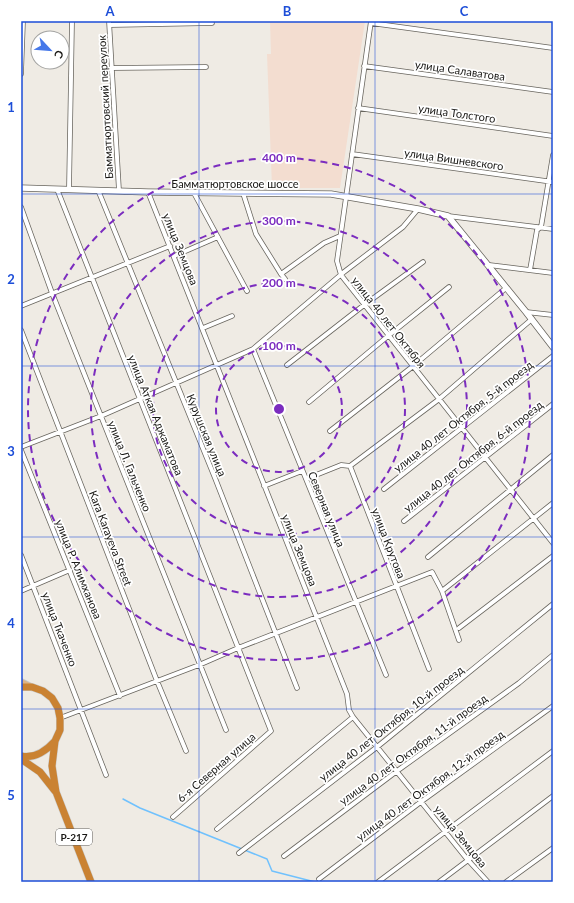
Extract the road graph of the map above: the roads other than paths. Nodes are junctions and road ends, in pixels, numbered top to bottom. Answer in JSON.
{"nodes":[{"id":1,"x":23,"y":21,"type":"edge"},
{"id":2,"x":72,"y":21,"type":"edge"},
{"id":3,"x":371,"y":22,"type":"edge"},
{"id":4,"x":110,"y":23,"type":"edge"},
{"id":5,"x":212,"y":23,"type":"dead end"},
{"id":6,"x":553,"y":48,"type":"edge"},
{"id":7,"x":364,"y":66,"type":"junction"},
{"id":8,"x":206,"y":67,"type":"dead end"},
{"id":9,"x":112,"y":68,"type":"junction"},
{"id":10,"x":21,"y":74,"type":"edge"},
{"id":11,"x":553,"y":92,"type":"edge"},
{"id":12,"x":358,"y":108,"type":"junction"},
{"id":13,"x":553,"y":136,"type":"edge"},
{"id":14,"x":352,"y":154,"type":"junction"},
{"id":15,"x":553,"y":155,"type":"edge"},
{"id":16,"x":551,"y":181,"type":"edge"},
{"id":17,"x":21,"y":188,"type":"edge"},
{"id":18,"x":57,"y":189,"type":"junction"},
{"id":19,"x":69,"y":189,"type":"junction"},
{"id":20,"x":98,"y":190,"type":"junction"},
{"id":21,"x":119,"y":191,"type":"junction"},
{"id":22,"x":148,"y":192,"type":"junction"},
{"id":23,"x":194,"y":192,"type":"junction"},
{"id":24,"x":243,"y":193,"type":"junction"},
{"id":25,"x":346,"y":196,"type":"junction"},
{"id":26,"x":21,"y":207,"type":"edge"},
{"id":27,"x":418,"y":209,"type":"junction"},
{"id":28,"x":448,"y":216,"type":"junction"},
{"id":29,"x":541,"y":227,"type":"junction"},
{"id":30,"x":553,"y":228,"type":"edge"},
{"id":31,"x":218,"y":236,"type":"junction"},
{"id":32,"x":340,"y":236,"type":"junction"},
{"id":33,"x":170,"y":246,"type":"junction"},
{"id":34,"x":174,"y":256,"type":"junction"},
{"id":35,"x":423,"y":262,"type":"dead end"},
{"id":36,"x":127,"y":263,"type":"junction"},
{"id":37,"x":488,"y":265,"type":"junction"},
{"id":38,"x":530,"y":270,"type":"junction"},
{"id":39,"x":553,"y":273,"type":"edge"},
{"id":40,"x":281,"y":274,"type":"junction"},
{"id":41,"x":341,"y":275,"type":"junction"},
{"id":42,"x":92,"y":277,"type":"junction"},
{"id":43,"x":285,"y":279,"type":"dead end"},
{"id":44,"x":450,"y":287,"type":"dead end"},
{"id":45,"x":506,"y":288,"type":"junction"},
{"id":46,"x":247,"y":291,"type":"dead end"},
{"id":47,"x":52,"y":293,"type":"junction"},
{"id":48,"x":364,"y":305,"type":"junction"},
{"id":49,"x":21,"y":306,"type":"edge"},
{"id":50,"x":526,"y":312,"type":"junction"},
{"id":51,"x":553,"y":315,"type":"edge"},
{"id":52,"x":232,"y":316,"type":"dead end"},
{"id":53,"x":532,"y":319,"type":"junction"},
{"id":54,"x":203,"y":328,"type":"junction"},
{"id":55,"x":21,"y":330,"type":"edge"},
{"id":56,"x":388,"y":336,"type":"junction"},
{"id":57,"x":553,"y":347,"type":"edge"},
{"id":58,"x":253,"y":349,"type":"junction"},
{"id":59,"x":553,"y":356,"type":"edge"},
{"id":60,"x":217,"y":365,"type":"junction"},
{"id":61,"x":287,"y":366,"type":"dead end"},
{"id":62,"x":412,"y":367,"type":"junction"},
{"id":63,"x":176,"y":383,"type":"junction"},
{"id":64,"x":140,"y":399,"type":"junction"},
{"id":65,"x":438,"y":400,"type":"junction"},
{"id":66,"x":308,"y":402,"type":"dead end"},
{"id":67,"x":553,"y":404,"type":"edge"},
{"id":68,"x":101,"y":416,"type":"junction"},
{"id":69,"x":462,"y":428,"type":"junction"},
{"id":70,"x":330,"y":431,"type":"dead end"},
{"id":71,"x":60,"y":432,"type":"junction"},
{"id":72,"x":21,"y":448,"type":"edge"},
{"id":73,"x":553,"y":455,"type":"edge"},
{"id":74,"x":485,"y":458,"type":"junction"},
{"id":75,"x":350,"y":466,"type":"junction"},
{"id":76,"x":302,"y":471,"type":"junction"},
{"id":77,"x":306,"y":479,"type":"junction"},
{"id":78,"x":264,"y":486,"type":"junction"},
{"id":79,"x":384,"y":489,"type":"dead end"},
{"id":80,"x":511,"y":490,"type":"junction"},
{"id":81,"x":553,"y":503,"type":"edge"},
{"id":82,"x":533,"y":518,"type":"junction"},
{"id":83,"x":404,"y":521,"type":"dead end"},
{"id":84,"x":553,"y":543,"type":"edge"},
{"id":85,"x":21,"y":555,"type":"edge"},
{"id":86,"x":553,"y":556,"type":"edge"},
{"id":87,"x":428,"y":557,"type":"dead end"},
{"id":88,"x":70,"y":570,"type":"junction"},
{"id":89,"x":396,"y":585,"type":"junction"},
{"id":90,"x":33,"y":586,"type":"junction"},
{"id":91,"x":21,"y":591,"type":"edge"},
{"id":92,"x":442,"y":591,"type":"junction"},
{"id":93,"x":356,"y":602,"type":"junction"},
{"id":94,"x":553,"y":604,"type":"edge"},
{"id":95,"x":317,"y":617,"type":"junction"},
{"id":96,"x":459,"y":628,"type":"dead end"},
{"id":97,"x":276,"y":634,"type":"junction"},
{"id":98,"x":459,"y":640,"type":"dead end"},
{"id":99,"x":238,"y":648,"type":"junction"},
{"id":100,"x":553,"y":655,"type":"edge"},
{"id":101,"x":199,"y":665,"type":"junction"},
{"id":102,"x":429,"y":669,"type":"dead end"},
{"id":103,"x":386,"y":674,"type":"dead end"},
{"id":104,"x":157,"y":681,"type":"junction"},
{"id":105,"x":21,"y":682,"type":"edge"},
{"id":106,"x":21,"y":687,"type":"edge"},
{"id":107,"x":32,"y":687,"type":"junction"},
{"id":108,"x":297,"y":688,"type":"dead end"},
{"id":109,"x":120,"y":696,"type":"junction"},
{"id":110,"x":553,"y":706,"type":"edge"},
{"id":111,"x":82,"y":710,"type":"junction"},
{"id":112,"x":353,"y":717,"type":"junction"},
{"id":113,"x":60,"y":718,"type":"junction"},
{"id":114,"x":226,"y":730,"type":"dead end"},
{"id":115,"x":271,"y":731,"type":"joint"},
{"id":116,"x":55,"y":741,"type":"junction"},
{"id":117,"x":377,"y":747,"type":"junction"},
{"id":118,"x":186,"y":751,"type":"dead end"},
{"id":119,"x":553,"y":751,"type":"edge"},
{"id":120,"x":21,"y":756,"type":"edge"},
{"id":121,"x":21,"y":760,"type":"edge"},
{"id":122,"x":396,"y":771,"type":"junction"},
{"id":123,"x":106,"y":775,"type":"dead end"},
{"id":124,"x":56,"y":792,"type":"junction"},
{"id":125,"x":553,"y":796,"type":"edge"},
{"id":126,"x":422,"y":801,"type":"junction"},
{"id":127,"x":173,"y":818,"type":"dead end"},
{"id":128,"x":217,"y":829,"type":"dead end"},
{"id":129,"x":446,"y":831,"type":"junction"},
{"id":130,"x":553,"y":848,"type":"edge"},
{"id":131,"x":239,"y":853,"type":"dead end"},
{"id":132,"x":284,"y":856,"type":"dead end"},
{"id":133,"x":467,"y":859,"type":"junction"},
{"id":134,"x":319,"y":879,"type":"dead end"},
{"id":135,"x":92,"y":882,"type":"edge"},
{"id":136,"x":378,"y":882,"type":"edge"},
{"id":137,"x":439,"y":882,"type":"edge"},
{"id":138,"x":488,"y":882,"type":"edge"},
{"id":139,"x":506,"y":882,"type":"edge"}],
"edges":[{"from":1,"to":10,"type":"street"},
{"from":2,"to":19,"type":"street"},
{"from":3,"to":6,"type":"street"},
{"from":3,"to":7,"type":"street","name":"улица 40 лет Октября"},
{"from":4,"to":5,"type":"street"},
{"from":4,"to":9,"type":"street","name":"Бамматюртовский переулок"},
{"from":7,"to":11,"type":"street","name":"улица Салаватова"},
{"from":7,"to":12,"type":"street","name":"улица 40 лет Октября"},
{"from":8,"to":9,"type":"street"},
{"from":9,"to":21,"type":"street","name":"Бамматюртовский переулок"},
{"from":12,"to":13,"type":"street","name":"улица Толстого"},
{"from":12,"to":14,"type":"street","name":"улица 40 лет Октября"},
{"from":14,"to":16,"type":"street","name":"улица Вишневского"},
{"from":14,"to":25,"type":"street","name":"улица 40 лет Октября"},
{"from":15,"to":16,"type":"street"},
{"from":16,"to":29,"type":"street"},
{"from":17,"to":18,"type":"street","name":"Бамматюртовское шоссе"},
{"from":18,"to":19,"type":"street","name":"Бамматюртовское шоссе"},
{"from":18,"to":42,"type":"street","name":"улица Аткая Аджаматова"},
{"from":19,"to":20,"type":"street","name":"Бамматюртовское шоссе"},
{"from":20,"to":21,"type":"street","name":"Бамматюртовское шоссе"},
{"from":20,"to":36,"type":"street","name":"Курушская улица"},
{"from":21,"to":22,"type":"street","name":"Бамматюртовское шоссе"},
{"from":22,"to":23,"type":"street","name":"Бамматюртовское шоссе"},
{"from":22,"to":33,"type":"street","name":"улица Земцова"},
{"from":23,"to":24,"type":"street","name":"Бамматюртовское шоссе"},
{"from":23,"to":31,"type":"street"},
{"from":24,"to":25,"type":"street","name":"Бамматюртовское шоссе"},
{"from":24,"to":40,"type":"street"},
{"from":25,"to":27,"type":"street","name":"Бамматюртовское шоссе"},
{"from":25,"to":32,"type":"street","name":"улица 40 лет Октября"},
{"from":26,"to":47,"type":"street","name":"улица Л. Гальченко"},
{"from":27,"to":28,"type":"street","name":"Бамматюртовское шоссе"},
{"from":27,"to":41,"type":"street"},
{"from":28,"to":29,"type":"street"},
{"from":28,"to":37,"type":"street"},
{"from":29,"to":30,"type":"street"},
{"from":29,"to":38,"type":"street"},
{"from":31,"to":34,"type":"street"},
{"from":31,"to":46,"type":"street"},
{"from":32,"to":40,"type":"street"},
{"from":32,"to":41,"type":"street","name":"улица 40 лет Октября"},
{"from":33,"to":34,"type":"street","name":"улица Земцова"},
{"from":33,"to":36,"type":"street"},
{"from":34,"to":54,"type":"street","name":"улица Земцова"},
{"from":35,"to":48,"type":"street"},
{"from":36,"to":42,"type":"street"},
{"from":36,"to":63,"type":"street","name":"Курушская улица"},
{"from":37,"to":38,"type":"street"},
{"from":37,"to":45,"type":"street"},
{"from":38,"to":39,"type":"street"},
{"from":40,"to":43,"type":"street"},
{"from":41,"to":48,"type":"street","name":"улица 40 лет Октября"},
{"from":41,"to":58,"type":"street"},
{"from":42,"to":47,"type":"street"},
{"from":42,"to":64,"type":"street","name":"улица Аткая Аджаматова"},
{"from":44,"to":56,"type":"street"},
{"from":45,"to":50,"type":"street"},
{"from":45,"to":62,"type":"street"},
{"from":47,"to":49,"type":"street"},
{"from":47,"to":68,"type":"street","name":"улица Л. Гальченко"},
{"from":48,"to":56,"type":"street","name":"улица 40 лет Октября"},
{"from":48,"to":61,"type":"street"},
{"from":50,"to":51,"type":"street"},
{"from":50,"to":53,"type":"street"},
{"from":52,"to":54,"type":"street"},
{"from":53,"to":57,"type":"street"},
{"from":53,"to":65,"type":"street"},
{"from":54,"to":60,"type":"street","name":"улица Земцова"},
{"from":55,"to":71,"type":"street","name":"Kara Karayeva Street"},
{"from":56,"to":62,"type":"street","name":"улица 40 лет Октября"},
{"from":56,"to":66,"type":"street"},
{"from":58,"to":60,"type":"street"},
{"from":58,"to":76,"type":"street","name":"Северная улица"},
{"from":59,"to":69,"type":"street","name":"улица 40 лет Октября, 5-й проезд"},
{"from":60,"to":63,"type":"street"},
{"from":60,"to":78,"type":"street","name":"улица Земцова"},
{"from":62,"to":65,"type":"street","name":"улица 40 лет Октября"},
{"from":62,"to":70,"type":"street"},
{"from":63,"to":64,"type":"street"},
{"from":63,"to":97,"type":"street","name":"Курушская улица"},
{"from":64,"to":68,"type":"street"},
{"from":64,"to":99,"type":"street","name":"улица Аткая Аджаматова"},
{"from":65,"to":69,"type":"street","name":"улица 40 лет Октября"},
{"from":65,"to":75,"type":"street"},
{"from":67,"to":74,"type":"street","name":"улица 40 лет Октября, 6-й проезд"},
{"from":68,"to":71,"type":"street"},
{"from":68,"to":101,"type":"street","name":"улица Л. Гальченко"},
{"from":69,"to":74,"type":"street","name":"улица 40 лет Октября"},
{"from":69,"to":79,"type":"street","name":"улица 40 лет Октября, 5-й проезд"},
{"from":71,"to":72,"type":"street"},
{"from":71,"to":104,"type":"street","name":"Kara Karayeva Street"},
{"from":72,"to":88,"type":"street","name":"улица Р. Алимханова"},
{"from":73,"to":80,"type":"street"},
{"from":74,"to":80,"type":"street","name":"улица 40 лет Октября"},
{"from":74,"to":83,"type":"street","name":"улица 40 лет Октября, 6-й проезд"},
{"from":75,"to":77,"type":"street"},
{"from":75,"to":89,"type":"street","name":"улица Крутова"},
{"from":76,"to":77,"type":"street","name":"Северная улица"},
{"from":76,"to":78,"type":"street"},
{"from":77,"to":93,"type":"street","name":"Северная улица"},
{"from":78,"to":95,"type":"street","name":"улица Земцова"},
{"from":80,"to":82,"type":"street","name":"улица 40 лет Октября"},
{"from":80,"to":87,"type":"street"},
{"from":81,"to":82,"type":"street"},
{"from":82,"to":84,"type":"street","name":"улица 40 лет Октября"},
{"from":82,"to":92,"type":"street"},
{"from":85,"to":90,"type":"street","name":"улица Ткаченко"},
{"from":86,"to":96,"type":"street"},
{"from":88,"to":90,"type":"street"},
{"from":88,"to":109,"type":"street","name":"улица Р. Алимханова"},
{"from":89,"to":92,"type":"street"},
{"from":89,"to":93,"type":"street"},
{"from":89,"to":102,"type":"street","name":"улица Крутова"},
{"from":90,"to":91,"type":"street"},
{"from":90,"to":111,"type":"street","name":"улица Ткаченко"},
{"from":92,"to":98,"type":"street"},
{"from":93,"to":95,"type":"street"},
{"from":93,"to":103,"type":"street","name":"Северная улица"},
{"from":94,"to":117,"type":"street","name":"улица 40 лет Октября, 10-й проезд"},
{"from":95,"to":97,"type":"street"},
{"from":95,"to":112,"type":"street","name":"улица Земцова"},
{"from":97,"to":99,"type":"street"},
{"from":97,"to":108,"type":"street","name":"Курушская улица"},
{"from":99,"to":101,"type":"street"},
{"from":99,"to":115,"type":"street","name":"улица Аткая Аджаматова"},
{"from":100,"to":122,"type":"street","name":"улица 40 лет Октября, 11-й проезд"},
{"from":101,"to":104,"type":"street"},
{"from":101,"to":114,"type":"street","name":"улица Л. Гальченко"},
{"from":104,"to":109,"type":"street"},
{"from":104,"to":118,"type":"street","name":"Kara Karayeva Street"},
{"from":105,"to":107,"type":"main road"},
{"from":106,"to":107,"type":"highway"},
{"from":107,"to":113,"type":"highway"},
{"from":109,"to":111,"type":"street"},
{"from":110,"to":126,"type":"street","name":"улица 40 лет Октября, 12-й проезд"},
{"from":111,"to":113,"type":"street"},
{"from":111,"to":123,"type":"street","name":"улица Ткаченко"},
{"from":112,"to":117,"type":"street","name":"улица Земцова"},
{"from":112,"to":128,"type":"street"},
{"from":113,"to":116,"type":"highway"},
{"from":115,"to":127,"type":"street","name":"6-я Северная улица"},
{"from":116,"to":120,"type":"highway"},
{"from":116,"to":124,"type":"highway"},
{"from":117,"to":122,"type":"street","name":"улица Земцова"},
{"from":117,"to":131,"type":"street","name":"улица 40 лет Октября, 10-й проезд"},
{"from":119,"to":129,"type":"street"},
{"from":121,"to":124,"type":"highway"},
{"from":122,"to":126,"type":"street","name":"улица Земцова"},
{"from":122,"to":132,"type":"street","name":"улица 40 лет Октября, 11-й проезд"},
{"from":124,"to":135,"type":"highway","number":"Р-217"},
{"from":125,"to":133,"type":"street"},
{"from":126,"to":129,"type":"street","name":"улица Земцова"},
{"from":126,"to":134,"type":"street","name":"улица 40 лет Октября, 12-й проезд"},
{"from":129,"to":133,"type":"street","name":"улица Земцова"},
{"from":129,"to":136,"type":"street"},
{"from":130,"to":139,"type":"street"},
{"from":133,"to":137,"type":"street"},
{"from":133,"to":138,"type":"street","name":"улица Земцова"}]}
